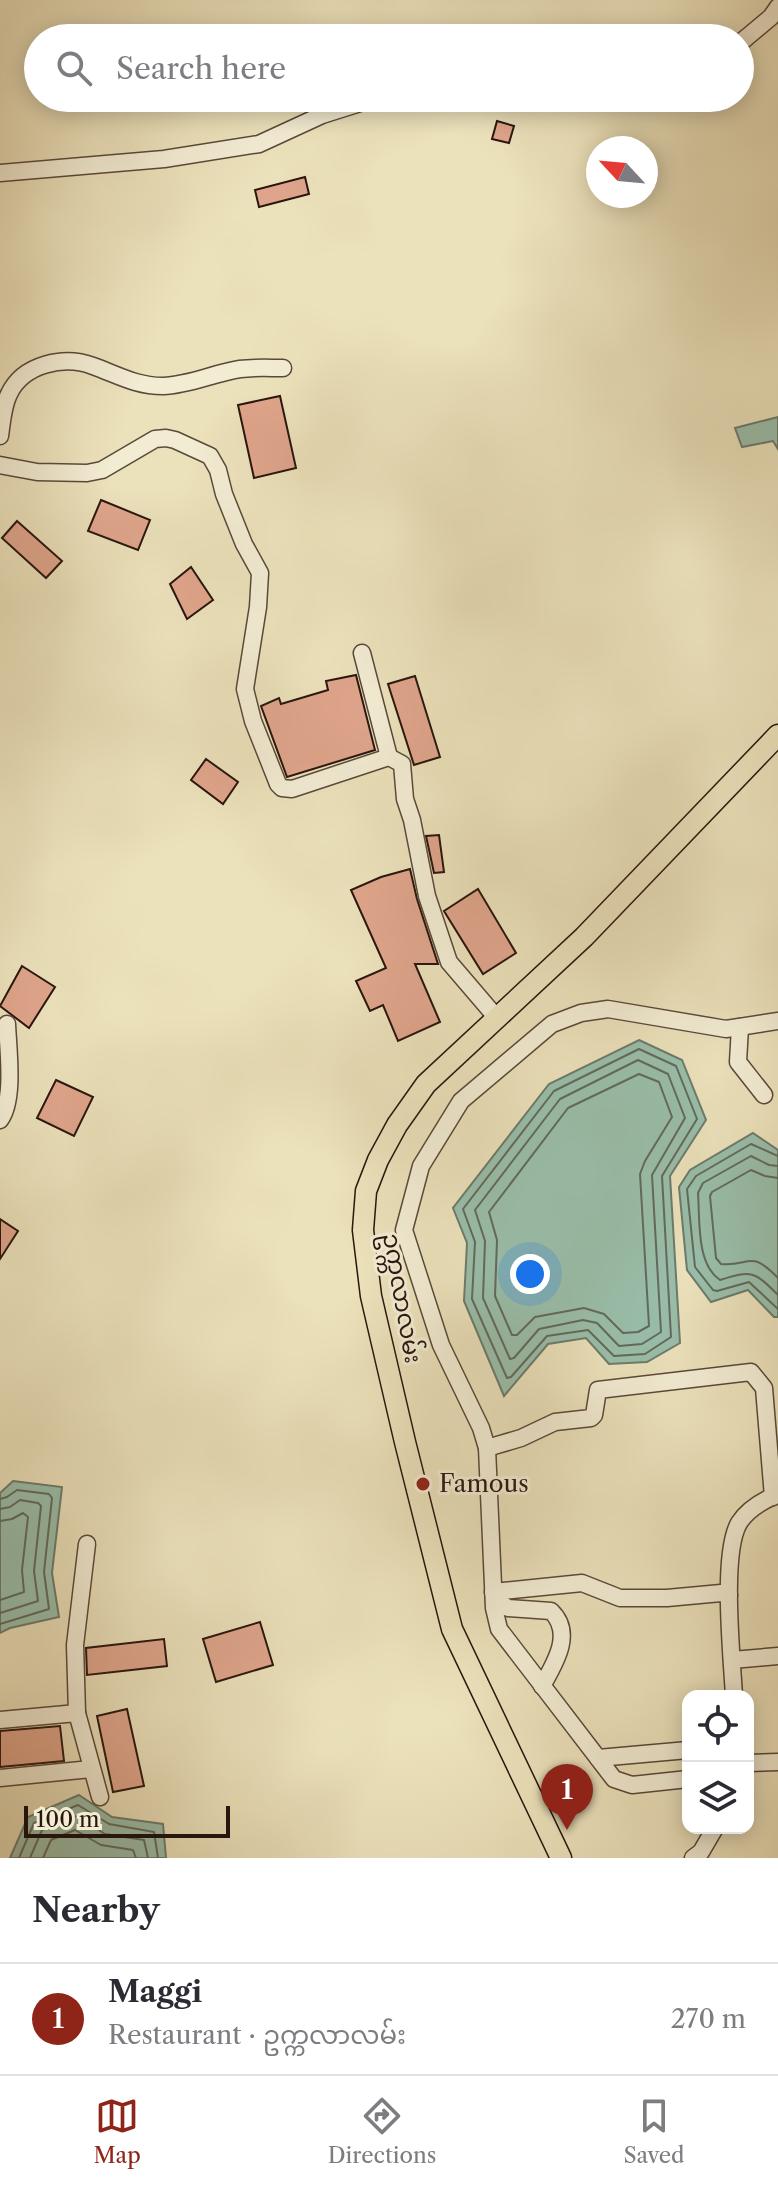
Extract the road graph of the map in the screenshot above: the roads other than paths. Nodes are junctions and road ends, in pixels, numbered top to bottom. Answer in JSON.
{"nodes":[{"id":1,"x":778,"y":7,"type":"edge"},
{"id":2,"x":754,"y":31,"type":"edge"},
{"id":3,"x":332,"y":112,"type":"edge"},
{"id":4,"x":0,"y":173,"type":"edge"},
{"id":5,"x":283,"y":368,"type":"dead end"},
{"id":6,"x":0,"y":436,"type":"edge"},
{"id":7,"x":0,"y":465,"type":"edge"},
{"id":8,"x":362,"y":653,"type":"dead end"},
{"id":9,"x":778,"y":735,"type":"edge"},
{"id":10,"x":389,"y":757,"type":"junction"},
{"id":11,"x":496,"y":1017,"type":"junction"},
{"id":12,"x":778,"y":1021,"type":"edge"},
{"id":13,"x":7,"y":1024,"type":"dead end"},
{"id":14,"x":740,"y":1027,"type":"junction"},
{"id":15,"x":764,"y":1095,"type":"dead end"},
{"id":16,"x":0,"y":1120,"type":"edge"},
{"id":17,"x":487,"y":1448,"type":"junction"},
{"id":18,"x":775,"y":1496,"type":"edge"},
{"id":19,"x":87,"y":1544,"type":"dead end"},
{"id":20,"x":729,"y":1595,"type":"junction"},
{"id":21,"x":498,"y":1599,"type":"junction"},
{"id":22,"x":778,"y":1656,"type":"edge"},
{"id":23,"x":732,"y":1660,"type":"junction"},
{"id":24,"x":542,"y":1686,"type":"junction"},
{"id":25,"x":734,"y":1690,"type":"edge"},
{"id":26,"x":77,"y":1713,"type":"junction"},
{"id":27,"x":0,"y":1720,"type":"edge"},
{"id":28,"x":682,"y":1750,"type":"edge"},
{"id":29,"x":598,"y":1758,"type":"junction"},
{"id":30,"x":778,"y":1762,"type":"edge"},
{"id":31,"x":754,"y":1763,"type":"edge"},
{"id":32,"x":91,"y":1769,"type":"junction"},
{"id":33,"x":0,"y":1778,"type":"edge"},
{"id":34,"x":682,"y":1779,"type":"edge"},
{"id":35,"x":100,"y":1797,"type":"dead end"},
{"id":36,"x":712,"y":1834,"type":"edge"},
{"id":37,"x":561,"y":1858,"type":"edge"},
{"id":38,"x":693,"y":1858,"type":"edge"}],
"edges":[{"from":1,"to":2,"type":"street"},
{"from":3,"to":4,"type":"street"},
{"from":5,"to":6,"type":"street"},
{"from":7,"to":10,"type":"street"},
{"from":8,"to":10,"type":"street"},
{"from":9,"to":11,"type":"main road","name":"ဥက္ကလာလမ်း"},
{"from":10,"to":11,"type":"street"},
{"from":11,"to":37,"type":"main road","name":"ဥက္ကလာလမ်း"},
{"from":12,"to":14,"type":"street"},
{"from":13,"to":16,"type":"street"},
{"from":14,"to":15,"type":"street"},
{"from":14,"to":17,"type":"street"},
{"from":17,"to":18,"type":"street"},
{"from":17,"to":21,"type":"street"},
{"from":18,"to":20,"type":"street"},
{"from":19,"to":26,"type":"street"},
{"from":20,"to":21,"type":"street"},
{"from":20,"to":23,"type":"street"},
{"from":21,"to":24,"type":"street"},
{"from":21,"to":24,"type":"street"},
{"from":22,"to":23,"type":"street"},
{"from":23,"to":25,"type":"street"},
{"from":24,"to":29,"type":"street"},
{"from":26,"to":27,"type":"street"},
{"from":26,"to":32,"type":"street"},
{"from":28,"to":29,"type":"street"},
{"from":29,"to":34,"type":"street"},
{"from":30,"to":31,"type":"street"},
{"from":32,"to":33,"type":"street"},
{"from":32,"to":35,"type":"street"},
{"from":36,"to":38,"type":"street"}]}
